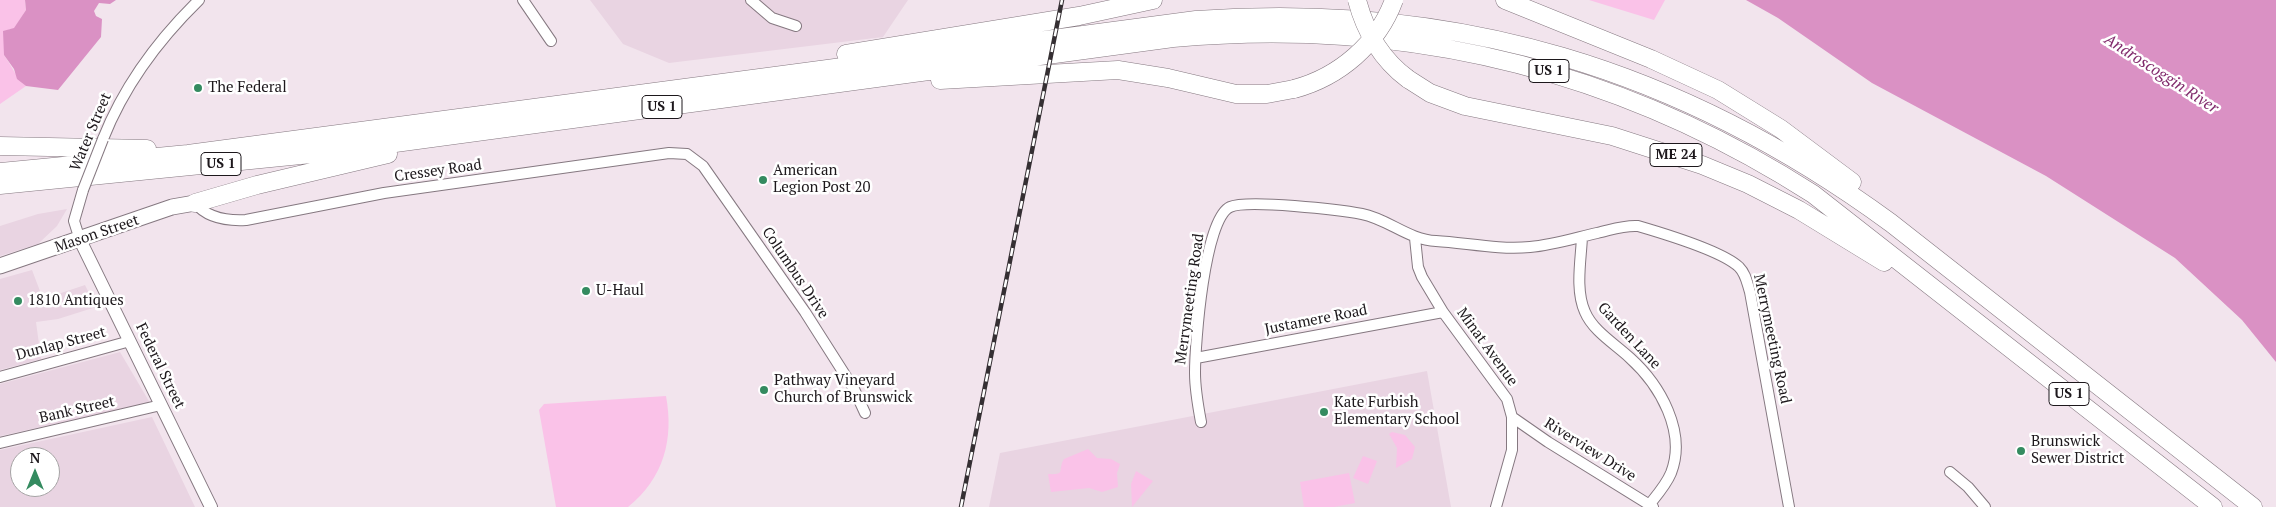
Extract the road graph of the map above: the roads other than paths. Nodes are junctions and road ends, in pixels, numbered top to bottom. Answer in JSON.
{"nodes":[{"id":1,"x":198,"y":0,"type":"edge"},
{"id":2,"x":523,"y":0,"type":"edge"},
{"id":3,"x":751,"y":0,"type":"edge"},
{"id":4,"x":1153,"y":0,"type":"edge"},
{"id":5,"x":1356,"y":0,"type":"edge"},
{"id":6,"x":1394,"y":0,"type":"edge"},
{"id":7,"x":1505,"y":0,"type":"edge"},
{"id":8,"x":796,"y":26,"type":"dead end"},
{"id":9,"x":551,"y":41,"type":"dead end"},
{"id":10,"x":883,"y":77,"type":"junction"},
{"id":11,"x":721,"y":82,"type":"junction"},
{"id":12,"x":441,"y":136,"type":"junction"},
{"id":13,"x":0,"y":146,"type":"edge"},
{"id":14,"x":215,"y":149,"type":"junction"},
{"id":15,"x":691,"y":156,"type":"joint"},
{"id":16,"x":0,"y":172,"type":"edge"},
{"id":17,"x":0,"y":185,"type":"edge"},
{"id":18,"x":195,"y":203,"type":"junction"},
{"id":19,"x":1891,"y":223,"type":"junction"},
{"id":20,"x":1582,"y":236,"type":"junction"},
{"id":21,"x":1415,"y":238,"type":"junction"},
{"id":22,"x":80,"y":240,"type":"junction"},
{"id":23,"x":0,"y":266,"type":"edge"},
{"id":24,"x":1925,"y":281,"type":"junction"},
{"id":25,"x":1443,"y":312,"type":"junction"},
{"id":26,"x":130,"y":341,"type":"junction"},
{"id":27,"x":1196,"y":358,"type":"junction"},
{"id":28,"x":0,"y":377,"type":"edge"},
{"id":29,"x":161,"y":406,"type":"junction"},
{"id":30,"x":865,"y":413,"type":"dead end"},
{"id":31,"x":1512,"y":416,"type":"junction"},
{"id":32,"x":1201,"y":422,"type":"dead end"},
{"id":33,"x":0,"y":443,"type":"edge"},
{"id":34,"x":1950,"y":472,"type":"dead end"},
{"id":35,"x":1651,"y":506,"type":"edge"},
{"id":36,"x":211,"y":507,"type":"edge"},
{"id":37,"x":1496,"y":507,"type":"edge"},
{"id":38,"x":1789,"y":507,"type":"edge"},
{"id":39,"x":1985,"y":507,"type":"edge"},
{"id":40,"x":2213,"y":507,"type":"edge"},
{"id":41,"x":2253,"y":507,"type":"edge"}],
"edges":[{"from":1,"to":22,"type":"street","name":"Water Street","bridge":true},
{"from":2,"to":9,"type":"street"},
{"from":3,"to":8,"type":"street"},
{"from":4,"to":11,"type":"highway"},
{"from":5,"to":24,"type":"highway","number":"ME 24","bridge":true},
{"from":6,"to":10,"type":"highway","bridge":true},
{"from":7,"to":19,"type":"highway"},
{"from":10,"to":12,"type":"highway","number":"US 1"},
{"from":10,"to":24,"type":"highway","number":"US 1"},
{"from":11,"to":14,"type":"highway","number":"US 1"},
{"from":11,"to":19,"type":"highway","number":"US 1"},
{"from":12,"to":17,"type":"highway","number":"US 1"},
{"from":12,"to":18,"type":"highway"},
{"from":13,"to":14,"type":"highway"},
{"from":14,"to":16,"type":"highway","number":"US 1"},
{"from":15,"to":18,"type":"street","name":"Cressey Road"},
{"from":15,"to":30,"type":"street","name":"Columbus Drive"},
{"from":18,"to":22,"type":"main road","name":"Mason Street"},
{"from":19,"to":41,"type":"highway","number":"US 1"},
{"from":20,"to":21,"type":"street","name":"Merrymeeting Road"},
{"from":20,"to":35,"type":"street","name":"Garden Lane"},
{"from":20,"to":38,"type":"street","name":"Merrymeeting Road"},
{"from":21,"to":25,"type":"street","name":"Minat Avenue"},
{"from":21,"to":27,"type":"street","name":"Merrymeeting Road"},
{"from":22,"to":23,"type":"main road","name":"Mason Street"},
{"from":22,"to":26,"type":"street","name":"Federal Street"},
{"from":24,"to":40,"type":"highway","number":"US 1"},
{"from":25,"to":27,"type":"street","name":"Justamere Road"},
{"from":25,"to":31,"type":"street","name":"Minat Avenue"},
{"from":26,"to":28,"type":"street","name":"Dunlap Street"},
{"from":26,"to":29,"type":"street","name":"Federal Street"},
{"from":27,"to":32,"type":"street","name":"Merrymeeting Road"},
{"from":29,"to":33,"type":"street","name":"Bank Street"},
{"from":29,"to":36,"type":"street","name":"Federal Street"},
{"from":31,"to":35,"type":"street","name":"Riverview Drive"},
{"from":31,"to":37,"type":"street","name":"Minat Avenue"},
{"from":34,"to":39,"type":"street"}]}
